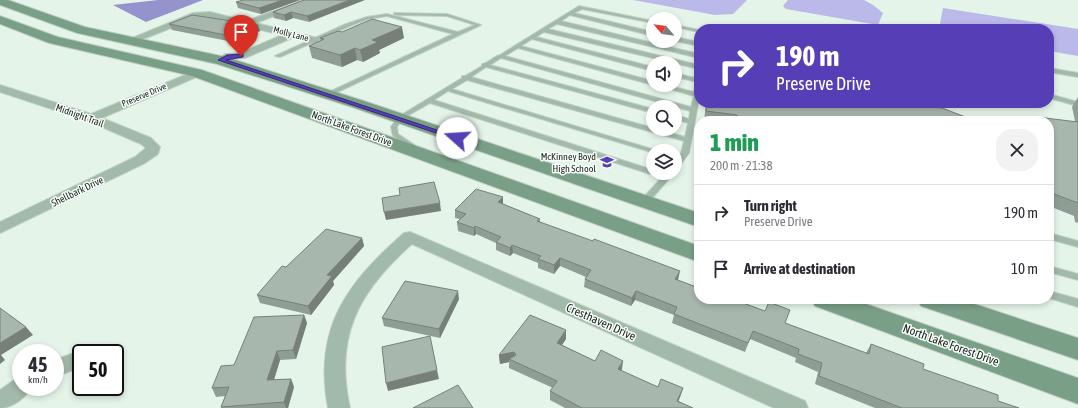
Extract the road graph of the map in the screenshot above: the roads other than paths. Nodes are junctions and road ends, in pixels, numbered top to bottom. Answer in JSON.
{"nodes":[{"id":1,"x":312,"y":0,"type":"edge"},
{"id":2,"x":0,"y":1,"type":"edge"},
{"id":3,"x":570,"y":14,"type":"junction"},
{"id":4,"x":387,"y":15,"type":"junction"},
{"id":5,"x":0,"y":20,"type":"edge"},
{"id":6,"x":646,"y":21,"type":"edge"},
{"id":7,"x":557,"y":22,"type":"junction"},
{"id":8,"x":249,"y":23,"type":"junction"},
{"id":9,"x":682,"y":27,"type":"edge"},
{"id":10,"x":544,"y":30,"type":"junction"},
{"id":11,"x":694,"y":30,"type":"edge"},
{"id":12,"x":282,"y":31,"type":"junction"},
{"id":13,"x":646,"y":32,"type":"edge"},
{"id":14,"x":293,"y":34,"type":"junction"},
{"id":15,"x":458,"y":34,"type":"junction"},
{"id":16,"x":531,"y":37,"type":"junction"},
{"id":17,"x":130,"y":40,"type":"junction"},
{"id":18,"x":314,"y":40,"type":"junction"},
{"id":19,"x":682,"y":40,"type":"edge"},
{"id":20,"x":694,"y":43,"type":"edge"},
{"id":21,"x":516,"y":46,"type":"junction"},
{"id":22,"x":694,"y":55,"type":"edge"},
{"id":23,"x":278,"y":56,"type":"dead end"},
{"id":24,"x":499,"y":56,"type":"junction"},
{"id":25,"x":225,"y":58,"type":"junction"},
{"id":26,"x":484,"y":66,"type":"junction"},
{"id":27,"x":694,"y":66,"type":"edge"},
{"id":28,"x":646,"y":67,"type":"edge"},
{"id":29,"x":1054,"y":71,"type":"edge"},
{"id":30,"x":196,"y":73,"type":"junction"},
{"id":31,"x":1078,"y":75,"type":"edge"},
{"id":32,"x":464,"y":77,"type":"junction"},
{"id":33,"x":682,"y":77,"type":"edge"},
{"id":34,"x":694,"y":80,"type":"edge"},
{"id":35,"x":646,"y":82,"type":"edge"},
{"id":36,"x":0,"y":88,"type":"edge"},
{"id":37,"x":446,"y":89,"type":"junction"},
{"id":38,"x":682,"y":91,"type":"edge"},
{"id":39,"x":328,"y":94,"type":"junction"},
{"id":40,"x":694,"y":94,"type":"edge"},
{"id":41,"x":1054,"y":97,"type":"edge"},
{"id":42,"x":428,"y":100,"type":"junction"},
{"id":43,"x":1078,"y":104,"type":"edge"},
{"id":44,"x":646,"y":109,"type":"edge"},
{"id":45,"x":694,"y":110,"type":"joint"},
{"id":46,"x":92,"y":118,"type":"junction"},
{"id":47,"x":400,"y":118,"type":"junction"},
{"id":48,"x":682,"y":119,"type":"edge"},
{"id":49,"x":692,"y":122,"type":"junction"},
{"id":50,"x":688,"y":140,"type":"junction"},
{"id":51,"x":646,"y":149,"type":"edge"},
{"id":52,"x":153,"y":151,"type":"joint"},
{"id":53,"x":425,"y":154,"type":"junction"},
{"id":54,"x":682,"y":156,"type":"edge"},
{"id":55,"x":646,"y":170,"type":"edge"},
{"id":56,"x":664,"y":180,"type":"edge"},
{"id":57,"x":644,"y":202,"type":"junction"},
{"id":58,"x":694,"y":218,"type":"edge"},
{"id":59,"x":625,"y":227,"type":"junction"},
{"id":60,"x":0,"y":228,"type":"edge"},
{"id":61,"x":1054,"y":237,"type":"edge"},
{"id":62,"x":1078,"y":244,"type":"edge"},
{"id":63,"x":694,"y":252,"type":"edge"},
{"id":64,"x":1054,"y":270,"type":"edge"},
{"id":65,"x":1078,"y":277,"type":"edge"},
{"id":66,"x":1054,"y":296,"type":"edge"},
{"id":67,"x":1078,"y":303,"type":"edge"},
{"id":68,"x":838,"y":304,"type":"edge"},
{"id":69,"x":945,"y":304,"type":"edge"},
{"id":70,"x":1078,"y":349,"type":"edge"},
{"id":71,"x":1078,"y":391,"type":"edge"},
{"id":72,"x":12,"y":393,"type":"edge"},
{"id":73,"x":0,"y":402,"type":"edge"},
{"id":74,"x":339,"y":408,"type":"edge"},
{"id":75,"x":797,"y":408,"type":"edge"}],
"edges":[{"from":1,"to":8,"type":"street"},
{"from":2,"to":17,"type":"main road"},
{"from":3,"to":6,"type":"lane"},
{"from":3,"to":7,"type":"lane"},
{"from":3,"to":13,"type":"lane"},
{"from":4,"to":15,"type":"lane"},
{"from":4,"to":15,"type":"lane"},
{"from":4,"to":18,"type":"lane"},
{"from":5,"to":30,"type":"main road","name":"North Lake Forest Drive"},
{"from":7,"to":10,"type":"lane"},
{"from":7,"to":22,"type":"lane"},
{"from":8,"to":12,"type":"street","name":"Molly Lane"},
{"from":8,"to":17,"type":"street","name":"Molly Lane"},
{"from":9,"to":11,"type":"lane"},
{"from":10,"to":16,"type":"lane"},
{"from":10,"to":27,"type":"lane"},
{"from":12,"to":14,"type":"street","name":"Molly Lane"},
{"from":12,"to":25,"type":"street"},
{"from":14,"to":18,"type":"street","name":"Molly Lane"},
{"from":14,"to":25,"type":"street"},
{"from":15,"to":39,"type":"lane"},
{"from":16,"to":21,"type":"lane"},
{"from":16,"to":28,"type":"lane"},
{"from":17,"to":25,"type":"main road"},
{"from":18,"to":23,"type":"lane"},
{"from":19,"to":20,"type":"lane"},
{"from":21,"to":24,"type":"lane"},
{"from":21,"to":35,"type":"lane"},
{"from":24,"to":26,"type":"lane"},
{"from":24,"to":45,"type":"lane"},
{"from":25,"to":30,"type":"main road"},
{"from":25,"to":39,"type":"main road"},
{"from":26,"to":32,"type":"lane"},
{"from":26,"to":44,"type":"lane"},
{"from":29,"to":31,"type":"lane"},
{"from":30,"to":46,"type":"street","name":"Preserve Drive"},
{"from":30,"to":53,"type":"main road","name":"North Lake Forest Drive"},
{"from":32,"to":37,"type":"lane"},
{"from":32,"to":50,"type":"lane"},
{"from":33,"to":34,"type":"lane"},
{"from":36,"to":46,"type":"street","name":"Midnight Trail"},
{"from":37,"to":42,"type":"lane"},
{"from":37,"to":51,"type":"lane"},
{"from":38,"to":40,"type":"lane"},
{"from":39,"to":47,"type":"main road"},
{"from":41,"to":43,"type":"lane"},
{"from":42,"to":47,"type":"lane"},
{"from":42,"to":55,"type":"lane"},
{"from":45,"to":49,"type":"lane"},
{"from":46,"to":52,"type":"street","name":"Midnight Trail"},
{"from":47,"to":53,"type":"lane"},
{"from":47,"to":57,"type":"main road"},
{"from":48,"to":49,"type":"lane"},
{"from":49,"to":50,"type":"lane"},
{"from":50,"to":54,"type":"lane"},
{"from":52,"to":60,"type":"street","name":"Shellbark Drive"},
{"from":53,"to":59,"type":"main road","name":"North Lake Forest Drive"},
{"from":56,"to":57,"type":"lane"},
{"from":57,"to":58,"type":"main road"},
{"from":57,"to":59,"type":"main road"},
{"from":59,"to":63,"type":"main road","name":"North Lake Forest Drive"},
{"from":61,"to":62,"type":"lane"},
{"from":64,"to":65,"type":"lane"},
{"from":66,"to":67,"type":"lane"},
{"from":68,"to":71,"type":"main road","name":"North Lake Forest Drive"},
{"from":69,"to":70,"type":"main road"},
{"from":72,"to":73,"type":"street"},
{"from":74,"to":75,"type":"street","name":"Cresthaven Drive"}]}
